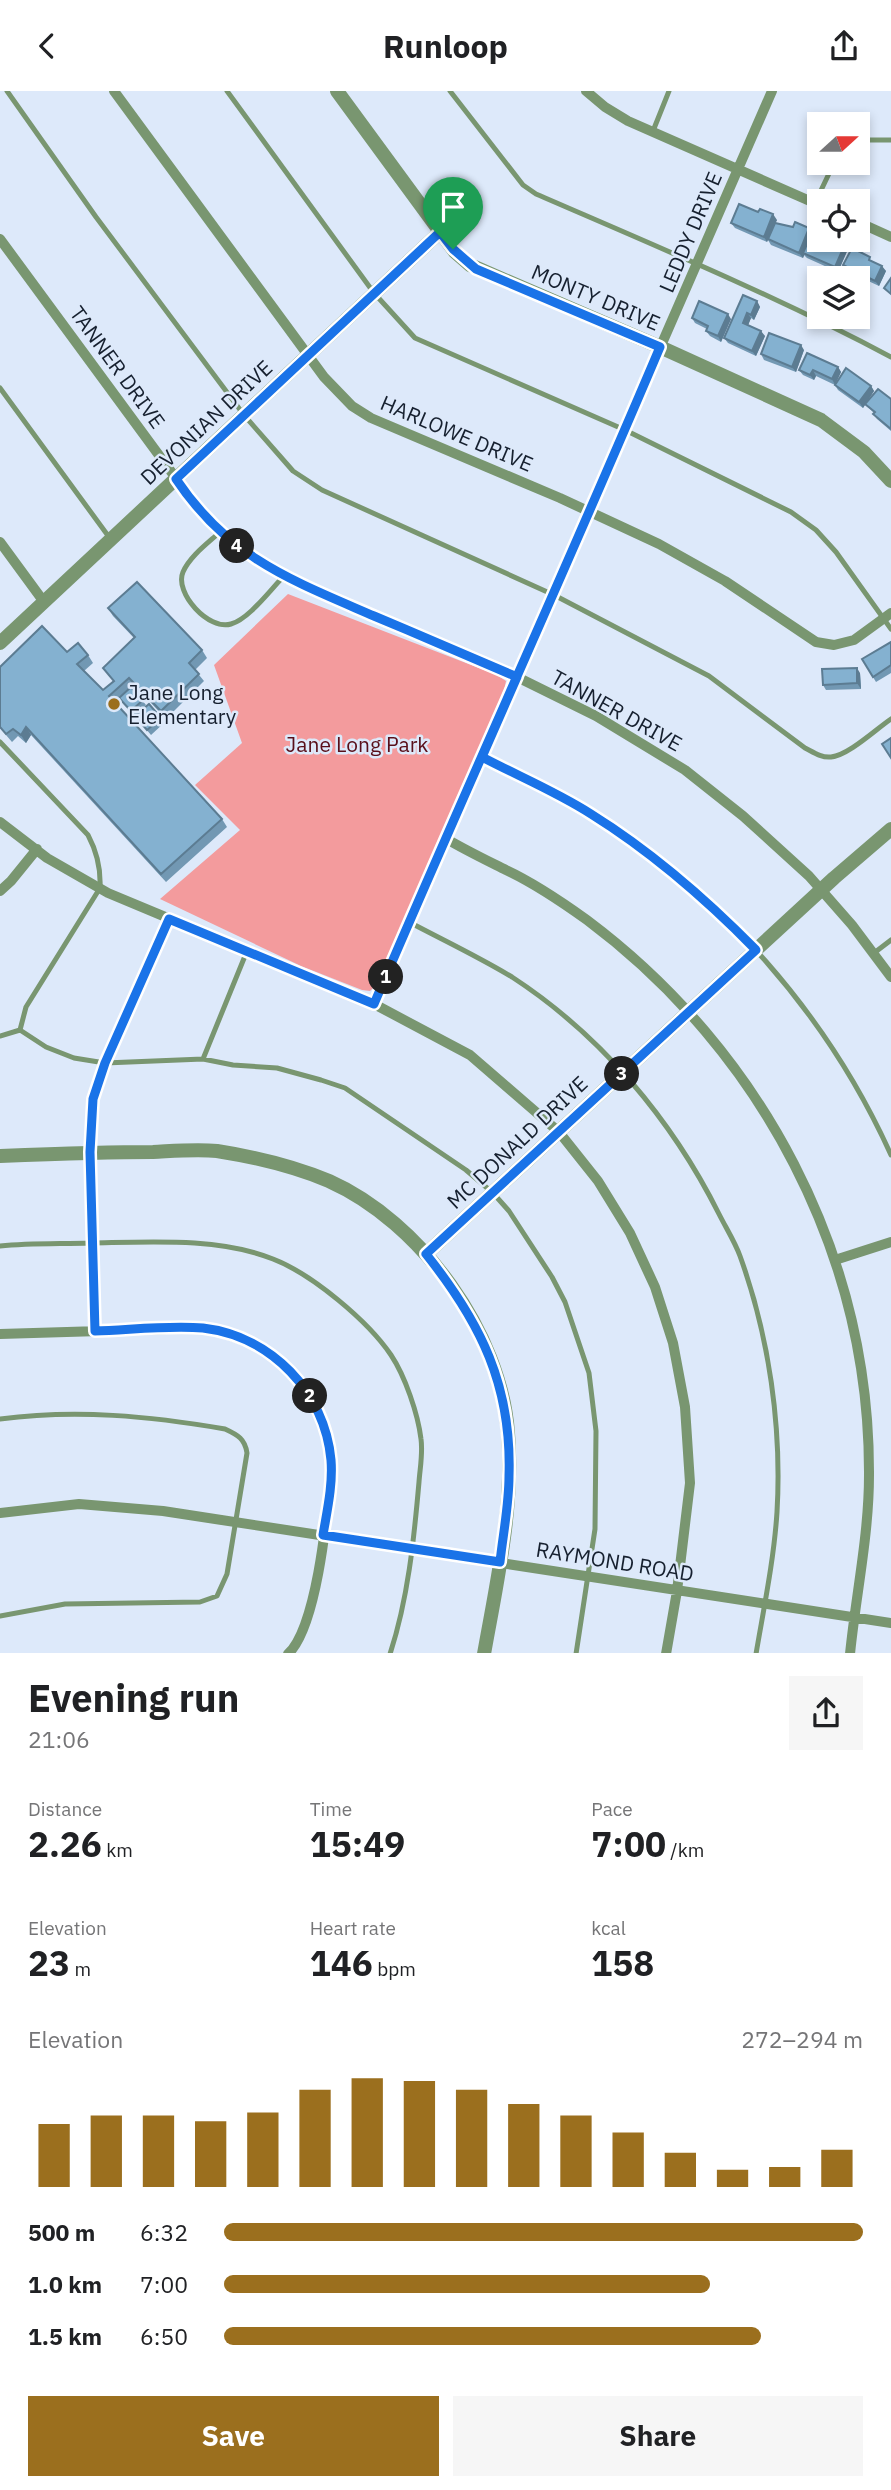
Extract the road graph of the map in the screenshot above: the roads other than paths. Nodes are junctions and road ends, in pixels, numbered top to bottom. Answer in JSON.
{"nodes":[{"id":1,"x":7,"y":91,"type":"edge"},
{"id":2,"x":114,"y":91,"type":"edge"},
{"id":3,"x":227,"y":91,"type":"edge"},
{"id":4,"x":337,"y":91,"type":"edge"},
{"id":5,"x":450,"y":91,"type":"edge"},
{"id":6,"x":586,"y":91,"type":"edge"},
{"id":7,"x":669,"y":91,"type":"edge"},
{"id":8,"x":772,"y":91,"type":"edge"},
{"id":9,"x":653,"y":131,"type":"junction"},
{"id":10,"x":870,"y":140,"type":"edge"},
{"id":11,"x":891,"y":140,"type":"edge"},
{"id":12,"x":738,"y":169,"type":"junction"},
{"id":13,"x":807,"y":200,"type":"edge"},
{"id":14,"x":870,"y":227,"type":"edge"},
{"id":15,"x":440,"y":232,"type":"junction"},
{"id":16,"x":891,"y":237,"type":"edge"},
{"id":17,"x":0,"y":239,"type":"edge"},
{"id":18,"x":697,"y":263,"type":"junction"},
{"id":19,"x":374,"y":293,"type":"junction"},
{"id":20,"x":660,"y":347,"type":"junction"},
{"id":21,"x":308,"y":355,"type":"junction"},
{"id":22,"x":891,"y":357,"type":"edge"},
{"id":23,"x":0,"y":388,"type":"edge"},
{"id":24,"x":244,"y":415,"type":"junction"},
{"id":25,"x":625,"y":430,"type":"junction"},
{"id":26,"x":176,"y":479,"type":"junction"},
{"id":27,"x":891,"y":481,"type":"edge"},
{"id":28,"x":590,"y":512,"type":"junction"},
{"id":29,"x":220,"y":532,"type":"junction"},
{"id":30,"x":111,"y":540,"type":"junction"},
{"id":31,"x":0,"y":542,"type":"edge"},
{"id":32,"x":284,"y":576,"type":"junction"},
{"id":33,"x":554,"y":595,"type":"junction"},
{"id":34,"x":44,"y":602,"type":"junction"},
{"id":35,"x":887,"y":616,"type":"edge"},
{"id":36,"x":891,"y":629,"type":"edge"},
{"id":37,"x":0,"y":643,"type":"edge"},
{"id":38,"x":517,"y":677,"type":"junction"},
{"id":39,"x":891,"y":719,"type":"edge"},
{"id":40,"x":0,"y":742,"type":"edge"},
{"id":41,"x":482,"y":757,"type":"junction"},
{"id":42,"x":0,"y":822,"type":"edge"},
{"id":43,"x":891,"y":829,"type":"edge"},
{"id":44,"x":445,"y":838,"type":"junction"},
{"id":45,"x":37,"y":849,"type":"junction"},
{"id":46,"x":100,"y":888,"type":"junction"},
{"id":47,"x":821,"y":890,"type":"junction"},
{"id":48,"x":0,"y":891,"type":"edge"},
{"id":49,"x":169,"y":919,"type":"junction"},
{"id":50,"x":409,"y":922,"type":"junction"},
{"id":51,"x":891,"y":940,"type":"edge"},
{"id":52,"x":756,"y":950,"type":"junction"},
{"id":53,"x":247,"y":951,"type":"junction"},
{"id":54,"x":873,"y":953,"type":"junction"},
{"id":55,"x":891,"y":977,"type":"edge"},
{"id":56,"x":374,"y":1004,"type":"junction"},
{"id":57,"x":689,"y":1011,"type":"junction"},
{"id":58,"x":20,"y":1030,"type":"junction"},
{"id":59,"x":0,"y":1036,"type":"edge"},
{"id":60,"x":203,"y":1059,"type":"junction"},
{"id":61,"x":105,"y":1063,"type":"junction"},
{"id":62,"x":624,"y":1072,"type":"junction"},
{"id":63,"x":559,"y":1132,"type":"junction"},
{"id":64,"x":90,"y":1152,"type":"junction"},
{"id":65,"x":891,"y":1155,"type":"edge"},
{"id":66,"x":0,"y":1156,"type":"edge"},
{"id":67,"x":493,"y":1192,"type":"junction"},
{"id":68,"x":891,"y":1242,"type":"edge"},
{"id":69,"x":92,"y":1243,"type":"junction"},
{"id":70,"x":0,"y":1246,"type":"edge"},
{"id":71,"x":426,"y":1254,"type":"junction"},
{"id":72,"x":835,"y":1261,"type":"junction"},
{"id":73,"x":95,"y":1331,"type":"junction"},
{"id":74,"x":0,"y":1334,"type":"edge"},
{"id":75,"x":0,"y":1419,"type":"edge"},
{"id":76,"x":0,"y":1514,"type":"edge"},
{"id":77,"x":235,"y":1523,"type":"junction"},
{"id":78,"x":323,"y":1535,"type":"junction"},
{"id":79,"x":412,"y":1549,"type":"junction"},
{"id":80,"x":500,"y":1562,"type":"junction"},
{"id":81,"x":588,"y":1577,"type":"junction"},
{"id":82,"x":677,"y":1591,"type":"junction"},
{"id":83,"x":764,"y":1603,"type":"junction"},
{"id":84,"x":0,"y":1616,"type":"edge"},
{"id":85,"x":854,"y":1616,"type":"junction"},
{"id":86,"x":891,"y":1623,"type":"edge"},
{"id":87,"x":289,"y":1653,"type":"edge"},
{"id":88,"x":390,"y":1653,"type":"edge"},
{"id":89,"x":484,"y":1653,"type":"edge"},
{"id":90,"x":576,"y":1653,"type":"edge"},
{"id":91,"x":666,"y":1653,"type":"edge"},
{"id":92,"x":756,"y":1653,"type":"edge"},
{"id":93,"x":850,"y":1653,"type":"edge"}],
"edges":[{"from":1,"to":24,"type":"lane"},
{"from":2,"to":21,"type":"street","name":"HARLOWE DRIVE"},
{"from":3,"to":19,"type":"lane"},
{"from":4,"to":15,"type":"street","name":"MONTY DRIVE"},
{"from":5,"to":18,"type":"lane"},
{"from":6,"to":9,"type":"street"},
{"from":7,"to":9,"type":"lane"},
{"from":8,"to":12,"type":"street","name":"LEDDY DRIVE"},
{"from":9,"to":12,"type":"street"},
{"from":10,"to":11,"type":"lane"},
{"from":12,"to":13,"type":"street"},
{"from":12,"to":18,"type":"street","name":"LEDDY DRIVE"},
{"from":14,"to":16,"type":"street"},
{"from":15,"to":19,"type":"street","name":"DEVONIAN DRIVE"},
{"from":15,"to":20,"type":"street","name":"MONTY DRIVE"},
{"from":17,"to":26,"type":"street","name":"TANNER DRIVE"},
{"from":18,"to":20,"type":"street","name":"LEDDY DRIVE"},
{"from":18,"to":22,"type":"lane"},
{"from":19,"to":21,"type":"street","name":"DEVONIAN DRIVE"},
{"from":19,"to":25,"type":"lane"},
{"from":20,"to":25,"type":"street","name":"LEDDY DRIVE"},
{"from":20,"to":27,"type":"street","name":"MONTY DRIVE"},
{"from":21,"to":24,"type":"street","name":"DEVONIAN DRIVE"},
{"from":21,"to":28,"type":"street","name":"HARLOWE DRIVE"},
{"from":23,"to":30,"type":"lane"},
{"from":24,"to":26,"type":"street","name":"DEVONIAN DRIVE"},
{"from":24,"to":33,"type":"lane"},
{"from":25,"to":28,"type":"street","name":"LEDDY DRIVE"},
{"from":25,"to":35,"type":"lane"},
{"from":26,"to":29,"type":"street","name":"TANNER DRIVE"},
{"from":26,"to":30,"type":"street","name":"DEVONIAN DRIVE"},
{"from":28,"to":33,"type":"street","name":"LEDDY DRIVE"},
{"from":28,"to":35,"type":"street","name":"HARLOWE DRIVE"},
{"from":29,"to":32,"type":"street","name":"TANNER DRIVE"},
{"from":29,"to":32,"type":"lane"},
{"from":30,"to":34,"type":"street","name":"DEVONIAN DRIVE"},
{"from":31,"to":34,"type":"street"},
{"from":32,"to":38,"type":"street","name":"TANNER DRIVE"},
{"from":33,"to":38,"type":"street","name":"LEDDY DRIVE"},
{"from":33,"to":39,"type":"lane"},
{"from":34,"to":37,"type":"street","name":"DEVONIAN DRIVE"},
{"from":35,"to":36,"type":"lane"},
{"from":38,"to":41,"type":"street","name":"LEDDY DRIVE"},
{"from":38,"to":47,"type":"street","name":"TANNER DRIVE"},
{"from":40,"to":46,"type":"lane"},
{"from":41,"to":44,"type":"street","name":"LEDDY DRIVE"},
{"from":41,"to":52,"type":"lane"},
{"from":42,"to":45,"type":"street"},
{"from":43,"to":47,"type":"street","name":"MC DONALD DRIVE"},
{"from":44,"to":50,"type":"street","name":"LEDDY DRIVE"},
{"from":44,"to":57,"type":"street"},
{"from":45,"to":46,"type":"street"},
{"from":45,"to":48,"type":"street"},
{"from":46,"to":49,"type":"street"},
{"from":46,"to":58,"type":"lane"},
{"from":47,"to":52,"type":"street","name":"MC DONALD DRIVE"},
{"from":47,"to":54,"type":"street","name":"TANNER DRIVE"},
{"from":49,"to":53,"type":"street"},
{"from":49,"to":61,"type":"street"},
{"from":50,"to":56,"type":"street","name":"LEDDY DRIVE"},
{"from":50,"to":62,"type":"lane"},
{"from":51,"to":54,"type":"lane"},
{"from":52,"to":57,"type":"street","name":"MC DONALD DRIVE"},
{"from":52,"to":65,"type":"lane"},
{"from":53,"to":56,"type":"street"},
{"from":53,"to":60,"type":"lane"},
{"from":54,"to":55,"type":"street","name":"TANNER DRIVE"},
{"from":56,"to":63,"type":"street"},
{"from":57,"to":62,"type":"street","name":"MC DONALD DRIVE"},
{"from":57,"to":72,"type":"street"},
{"from":58,"to":59,"type":"lane"},
{"from":58,"to":61,"type":"lane"},
{"from":60,"to":61,"type":"lane"},
{"from":60,"to":67,"type":"lane"},
{"from":61,"to":64,"type":"street"},
{"from":62,"to":63,"type":"street","name":"MC DONALD DRIVE"},
{"from":62,"to":83,"type":"lane"},
{"from":63,"to":67,"type":"street","name":"MC DONALD DRIVE"},
{"from":63,"to":82,"type":"street"},
{"from":64,"to":66,"type":"street"},
{"from":64,"to":69,"type":"street"},
{"from":64,"to":71,"type":"street"},
{"from":67,"to":71,"type":"street","name":"MC DONALD DRIVE"},
{"from":67,"to":81,"type":"lane"},
{"from":68,"to":72,"type":"street"},
{"from":69,"to":70,"type":"lane"},
{"from":69,"to":73,"type":"street"},
{"from":69,"to":79,"type":"lane"},
{"from":71,"to":80,"type":"street"},
{"from":72,"to":85,"type":"street"},
{"from":73,"to":74,"type":"street"},
{"from":73,"to":78,"type":"street"},
{"from":75,"to":77,"type":"lane"},
{"from":76,"to":77,"type":"street","name":"RAYMOND ROAD"},
{"from":77,"to":78,"type":"street","name":"RAYMOND ROAD"},
{"from":77,"to":84,"type":"lane"},
{"from":78,"to":79,"type":"street","name":"RAYMOND ROAD"},
{"from":78,"to":87,"type":"street"},
{"from":79,"to":80,"type":"street","name":"RAYMOND ROAD"},
{"from":79,"to":88,"type":"lane"},
{"from":80,"to":81,"type":"street","name":"RAYMOND ROAD"},
{"from":80,"to":89,"type":"street"},
{"from":81,"to":82,"type":"street","name":"RAYMOND ROAD"},
{"from":81,"to":90,"type":"lane"},
{"from":82,"to":83,"type":"street","name":"RAYMOND ROAD"},
{"from":82,"to":91,"type":"street"},
{"from":83,"to":85,"type":"street","name":"RAYMOND ROAD"},
{"from":83,"to":92,"type":"lane"},
{"from":85,"to":86,"type":"street","name":"RAYMOND ROAD"},
{"from":85,"to":93,"type":"street"}]}
